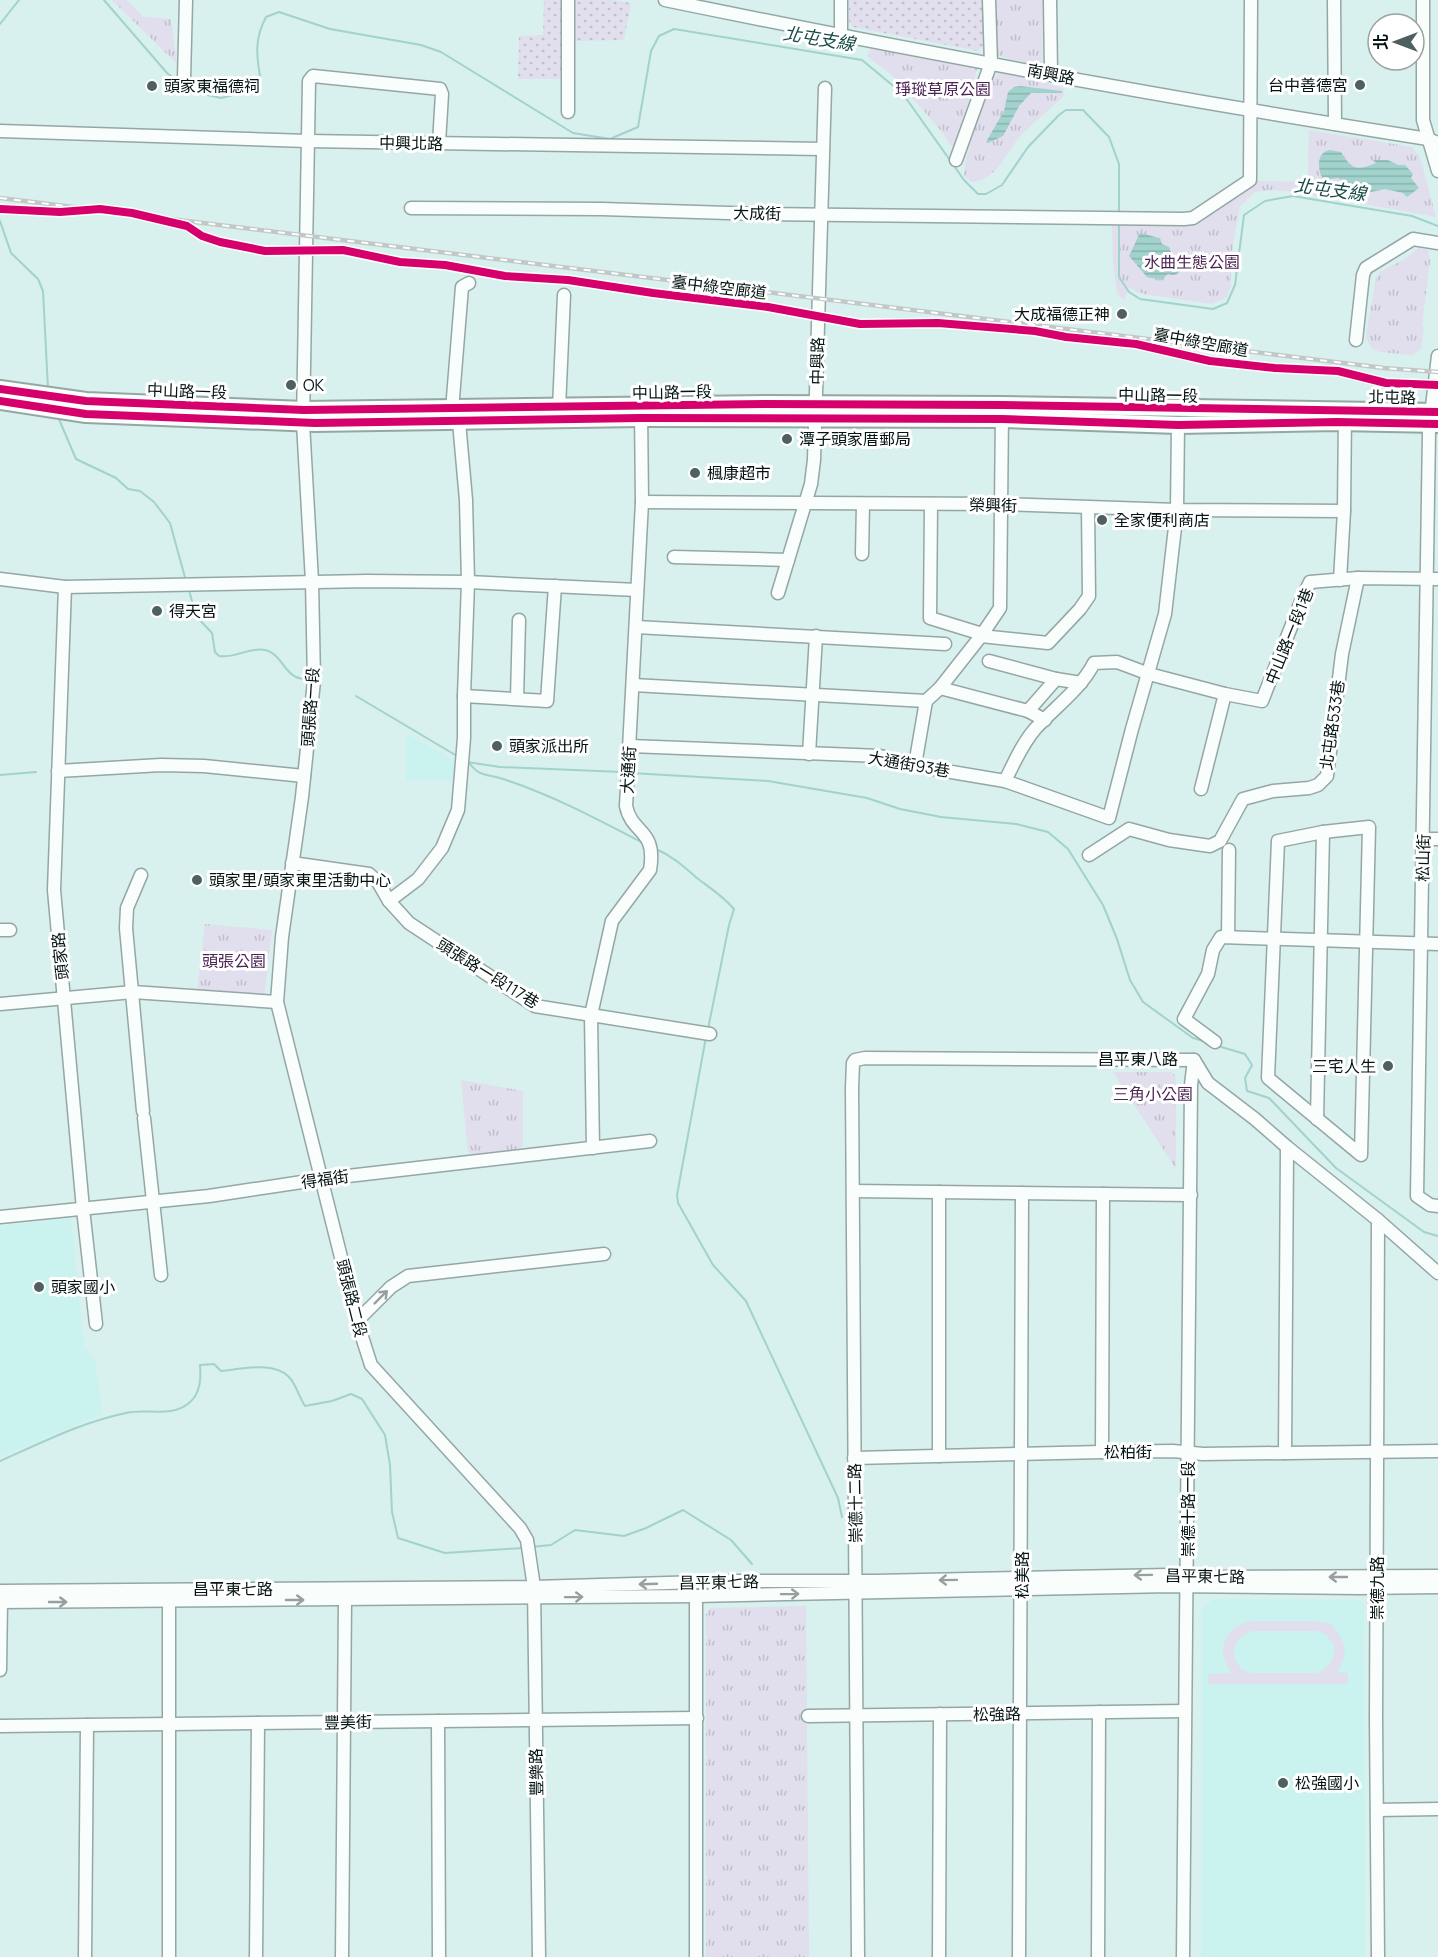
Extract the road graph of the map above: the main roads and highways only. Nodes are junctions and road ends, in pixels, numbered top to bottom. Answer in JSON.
{"nodes":[{"id":1,"x":0,"y":389,"type":"edge"},
{"id":2,"x":0,"y":401,"type":"edge"},
{"id":3,"x":641,"y":412,"type":"junction"},
{"id":4,"x":1002,"y":412,"type":"junction"},
{"id":5,"x":456,"y":416,"type":"junction"},
{"id":6,"x":1345,"y":416,"type":"junction"},
{"id":7,"x":303,"y":417,"type":"junction"},
{"id":8,"x":1434,"y":418,"type":"edge"}],
"edges":[{"from":1,"to":7,"type":"main road","name":"中山路一段"},
{"from":2,"to":7,"type":"main road","name":"中山路一段"},
{"from":3,"to":4,"type":"main road","name":"中山路一段"},
{"from":3,"to":5,"type":"main road","name":"中山路一段"},
{"from":3,"to":5,"type":"main road","name":"中山路一段"},
{"from":4,"to":6,"type":"main road","name":"中山路一段"},
{"from":4,"to":6,"type":"main road","name":"中山路一段"},
{"from":5,"to":7,"type":"main road","name":"中山路一段"},
{"from":6,"to":8,"type":"main road","name":"北屯路"}]}
